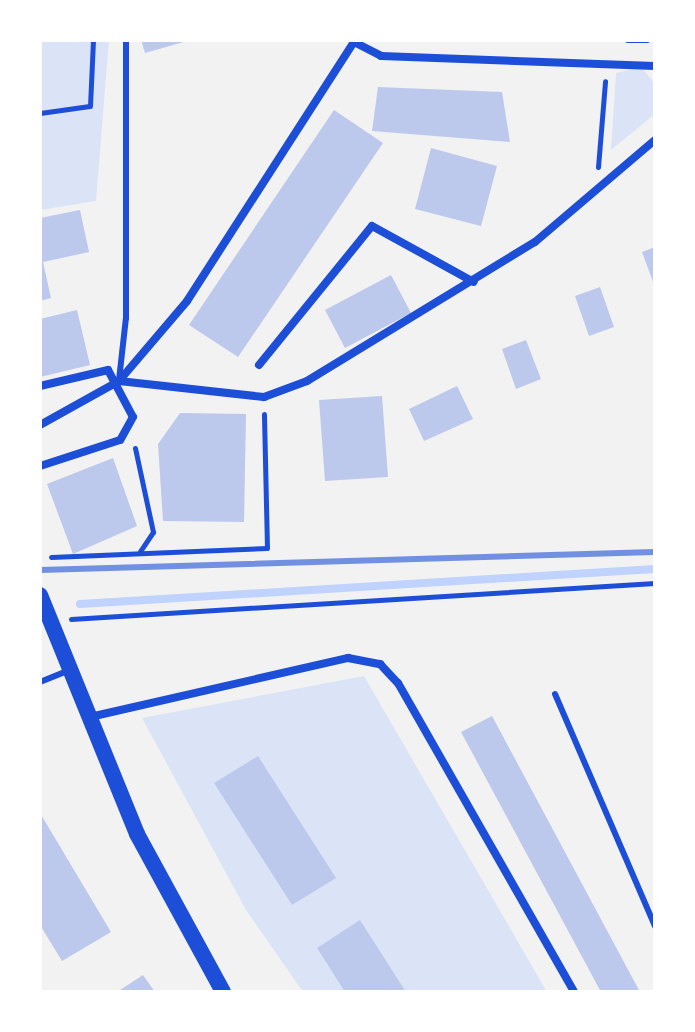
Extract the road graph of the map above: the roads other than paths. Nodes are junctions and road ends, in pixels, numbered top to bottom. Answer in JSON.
{"nodes":[{"id":1,"x":126,"y":40,"type":"edge"},
{"id":2,"x":355,"y":41,"type":"edge"},
{"id":3,"x":655,"y":66,"type":"edge"},
{"id":4,"x":655,"y":140,"type":"edge"},
{"id":5,"x":474,"y":282,"type":"junction"},
{"id":6,"x":259,"y":365,"type":"dead end"},
{"id":7,"x":117,"y":382,"type":"junction"},
{"id":8,"x":40,"y":386,"type":"edge"},
{"id":9,"x":40,"y":425,"type":"edge"},
{"id":10,"x":40,"y":466,"type":"edge"},
{"id":11,"x":40,"y":595,"type":"edge"},
{"id":12,"x":67,"y":671,"type":"junction"},
{"id":13,"x":40,"y":682,"type":"edge"},
{"id":14,"x":555,"y":694,"type":"dead end"},
{"id":15,"x":85,"y":718,"type":"junction"},
{"id":16,"x":655,"y":926,"type":"edge"},
{"id":17,"x":223,"y":992,"type":"edge"},
{"id":18,"x":574,"y":992,"type":"edge"}],
"edges":[{"from":1,"to":7,"type":"lane"},
{"from":2,"to":3,"type":"street"},
{"from":2,"to":7,"type":"street"},
{"from":4,"to":5,"type":"street"},
{"from":5,"to":6,"type":"street"},
{"from":5,"to":7,"type":"street"},
{"from":7,"to":8,"type":"street"},
{"from":7,"to":9,"type":"street"},
{"from":7,"to":10,"type":"street"},
{"from":11,"to":12,"type":"main road"},
{"from":12,"to":13,"type":"lane"},
{"from":12,"to":15,"type":"main road"},
{"from":14,"to":16,"type":"lane"},
{"from":15,"to":17,"type":"main road"},
{"from":15,"to":18,"type":"street"}]}
